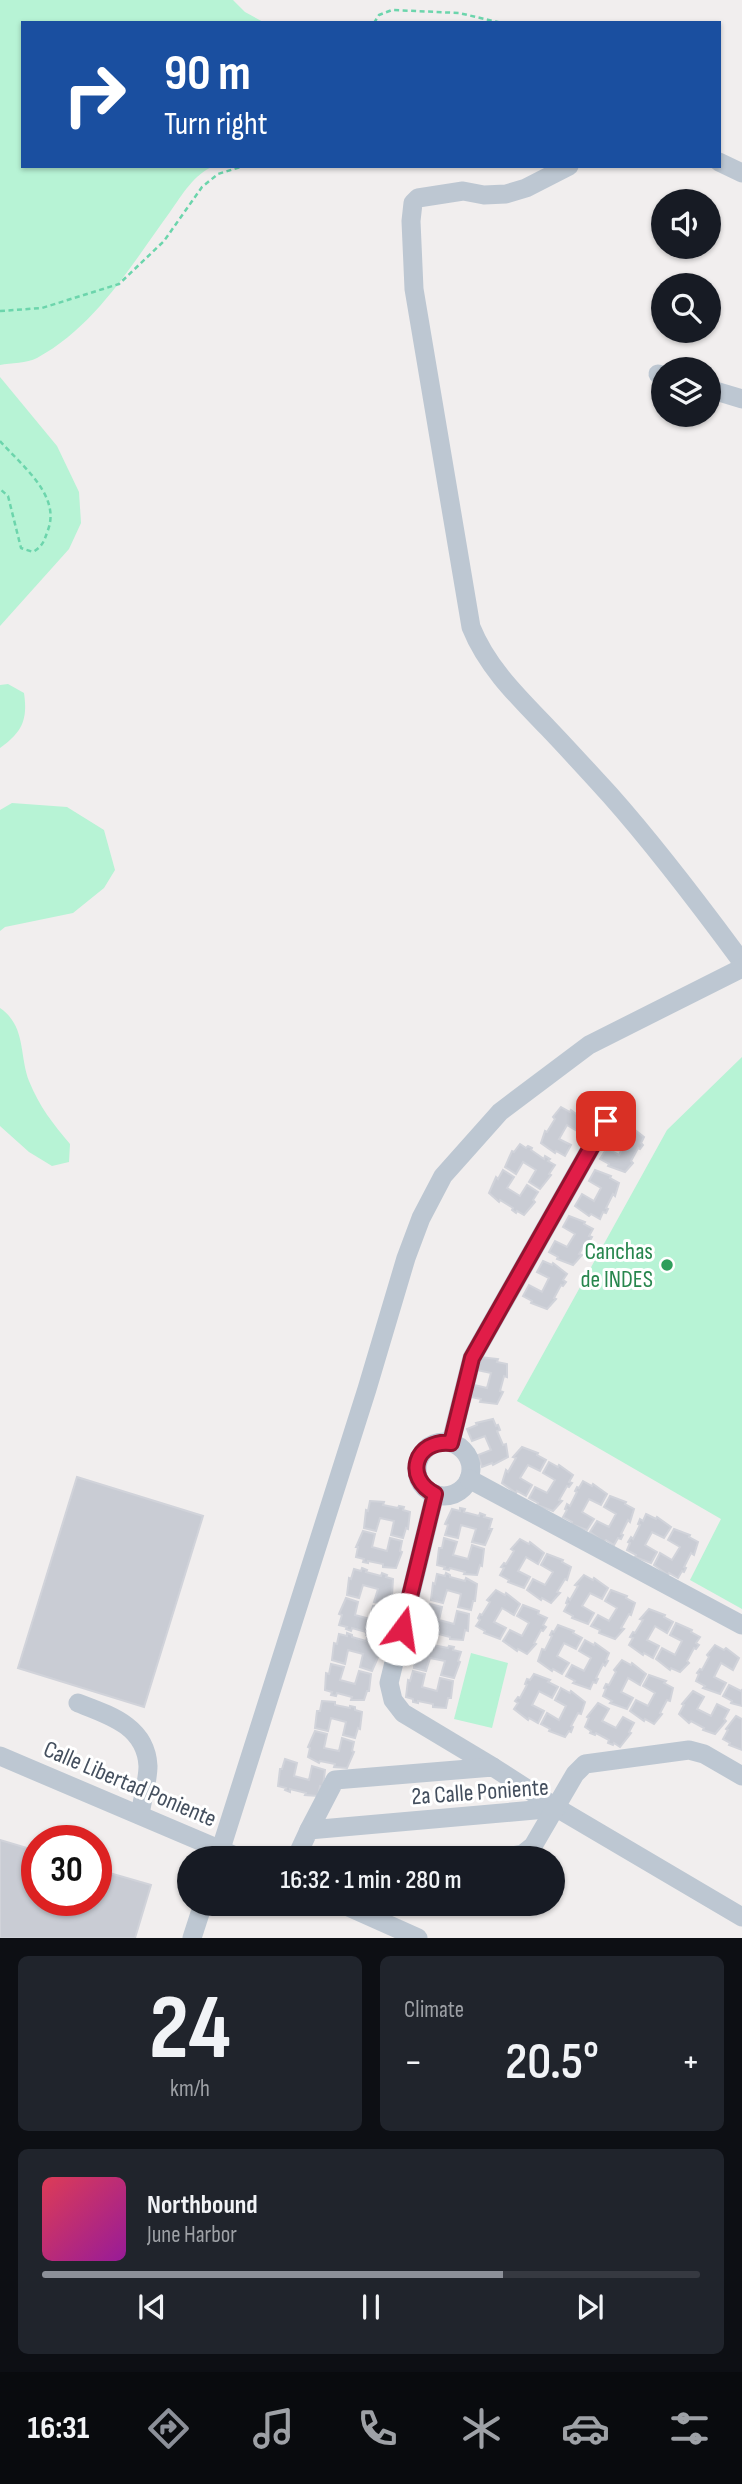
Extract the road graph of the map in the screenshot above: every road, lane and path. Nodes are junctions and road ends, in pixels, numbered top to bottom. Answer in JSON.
{"nodes":[{"id":1,"x":375,"y":21,"type":"edge"},
{"id":2,"x":493,"y":21,"type":"edge"},
{"id":3,"x":721,"y":163,"type":"edge"},
{"id":4,"x":238,"y":168,"type":"edge"},
{"id":5,"x":565,"y":168,"type":"edge"},
{"id":6,"x":742,"y":173,"type":"edge"},
{"id":7,"x":0,"y":311,"type":"edge"},
{"id":8,"x":721,"y":393,"type":"edge"},
{"id":9,"x":742,"y":400,"type":"edge"},
{"id":10,"x":0,"y":441,"type":"edge"},
{"id":11,"x":0,"y":489,"type":"edge"},
{"id":12,"x":742,"y":965,"type":"edge"},
{"id":13,"x":606,"y":1121,"type":"dead end"},
{"id":14,"x":451,"y":1443,"type":"junction"},
{"id":15,"x":469,"y":1479,"type":"junction"},
{"id":16,"x":435,"y":1494,"type":"junction"},
{"id":17,"x":742,"y":1625,"type":"edge"},
{"id":18,"x":78,"y":1703,"type":"dead end"},
{"id":19,"x":0,"y":1756,"type":"edge"},
{"id":20,"x":493,"y":1767,"type":"junction"},
{"id":21,"x":742,"y":1776,"type":"edge"},
{"id":22,"x":556,"y":1808,"type":"junction"},
{"id":23,"x":140,"y":1815,"type":"junction"},
{"id":24,"x":309,"y":1830,"type":"junction"},
{"id":25,"x":203,"y":1846,"type":"edge"},
{"id":26,"x":222,"y":1846,"type":"edge"},
{"id":27,"x":302,"y":1846,"type":"edge"},
{"id":28,"x":533,"y":1846,"type":"edge"},
{"id":29,"x":199,"y":1916,"type":"edge"},
{"id":30,"x":369,"y":1916,"type":"edge"},
{"id":31,"x":742,"y":1917,"type":"edge"},
{"id":32,"x":192,"y":1938,"type":"edge"},
{"id":33,"x":418,"y":1938,"type":"edge"}],
"edges":[{"from":1,"to":2,"type":"path"},
{"from":3,"to":6,"type":"street"},
{"from":4,"to":7,"type":"path"},
{"from":5,"to":12,"type":"street"},
{"from":8,"to":9,"type":"street"},
{"from":10,"to":11,"type":"path"},
{"from":12,"to":26,"type":"street"},
{"from":13,"to":14,"type":"street"},
{"from":14,"to":15,"type":"street"},
{"from":14,"to":16,"type":"street"},
{"from":15,"to":16,"type":"street"},
{"from":15,"to":17,"type":"street"},
{"from":16,"to":20,"type":"street"},
{"from":18,"to":23,"type":"street"},
{"from":19,"to":23,"type":"street","name":"Calle Libertad Poniente"},
{"from":20,"to":22,"type":"street"},
{"from":20,"to":24,"type":"street"},
{"from":21,"to":22,"type":"street"},
{"from":22,"to":24,"type":"street","name":"2a Calle Poniente"},
{"from":22,"to":28,"type":"street"},
{"from":22,"to":31,"type":"street","name":"2a Calle Poniente"},
{"from":23,"to":25,"type":"street","name":"Calle Libertad Poniente"},
{"from":24,"to":27,"type":"street"},
{"from":29,"to":32,"type":"street"},
{"from":30,"to":33,"type":"street"}]}
